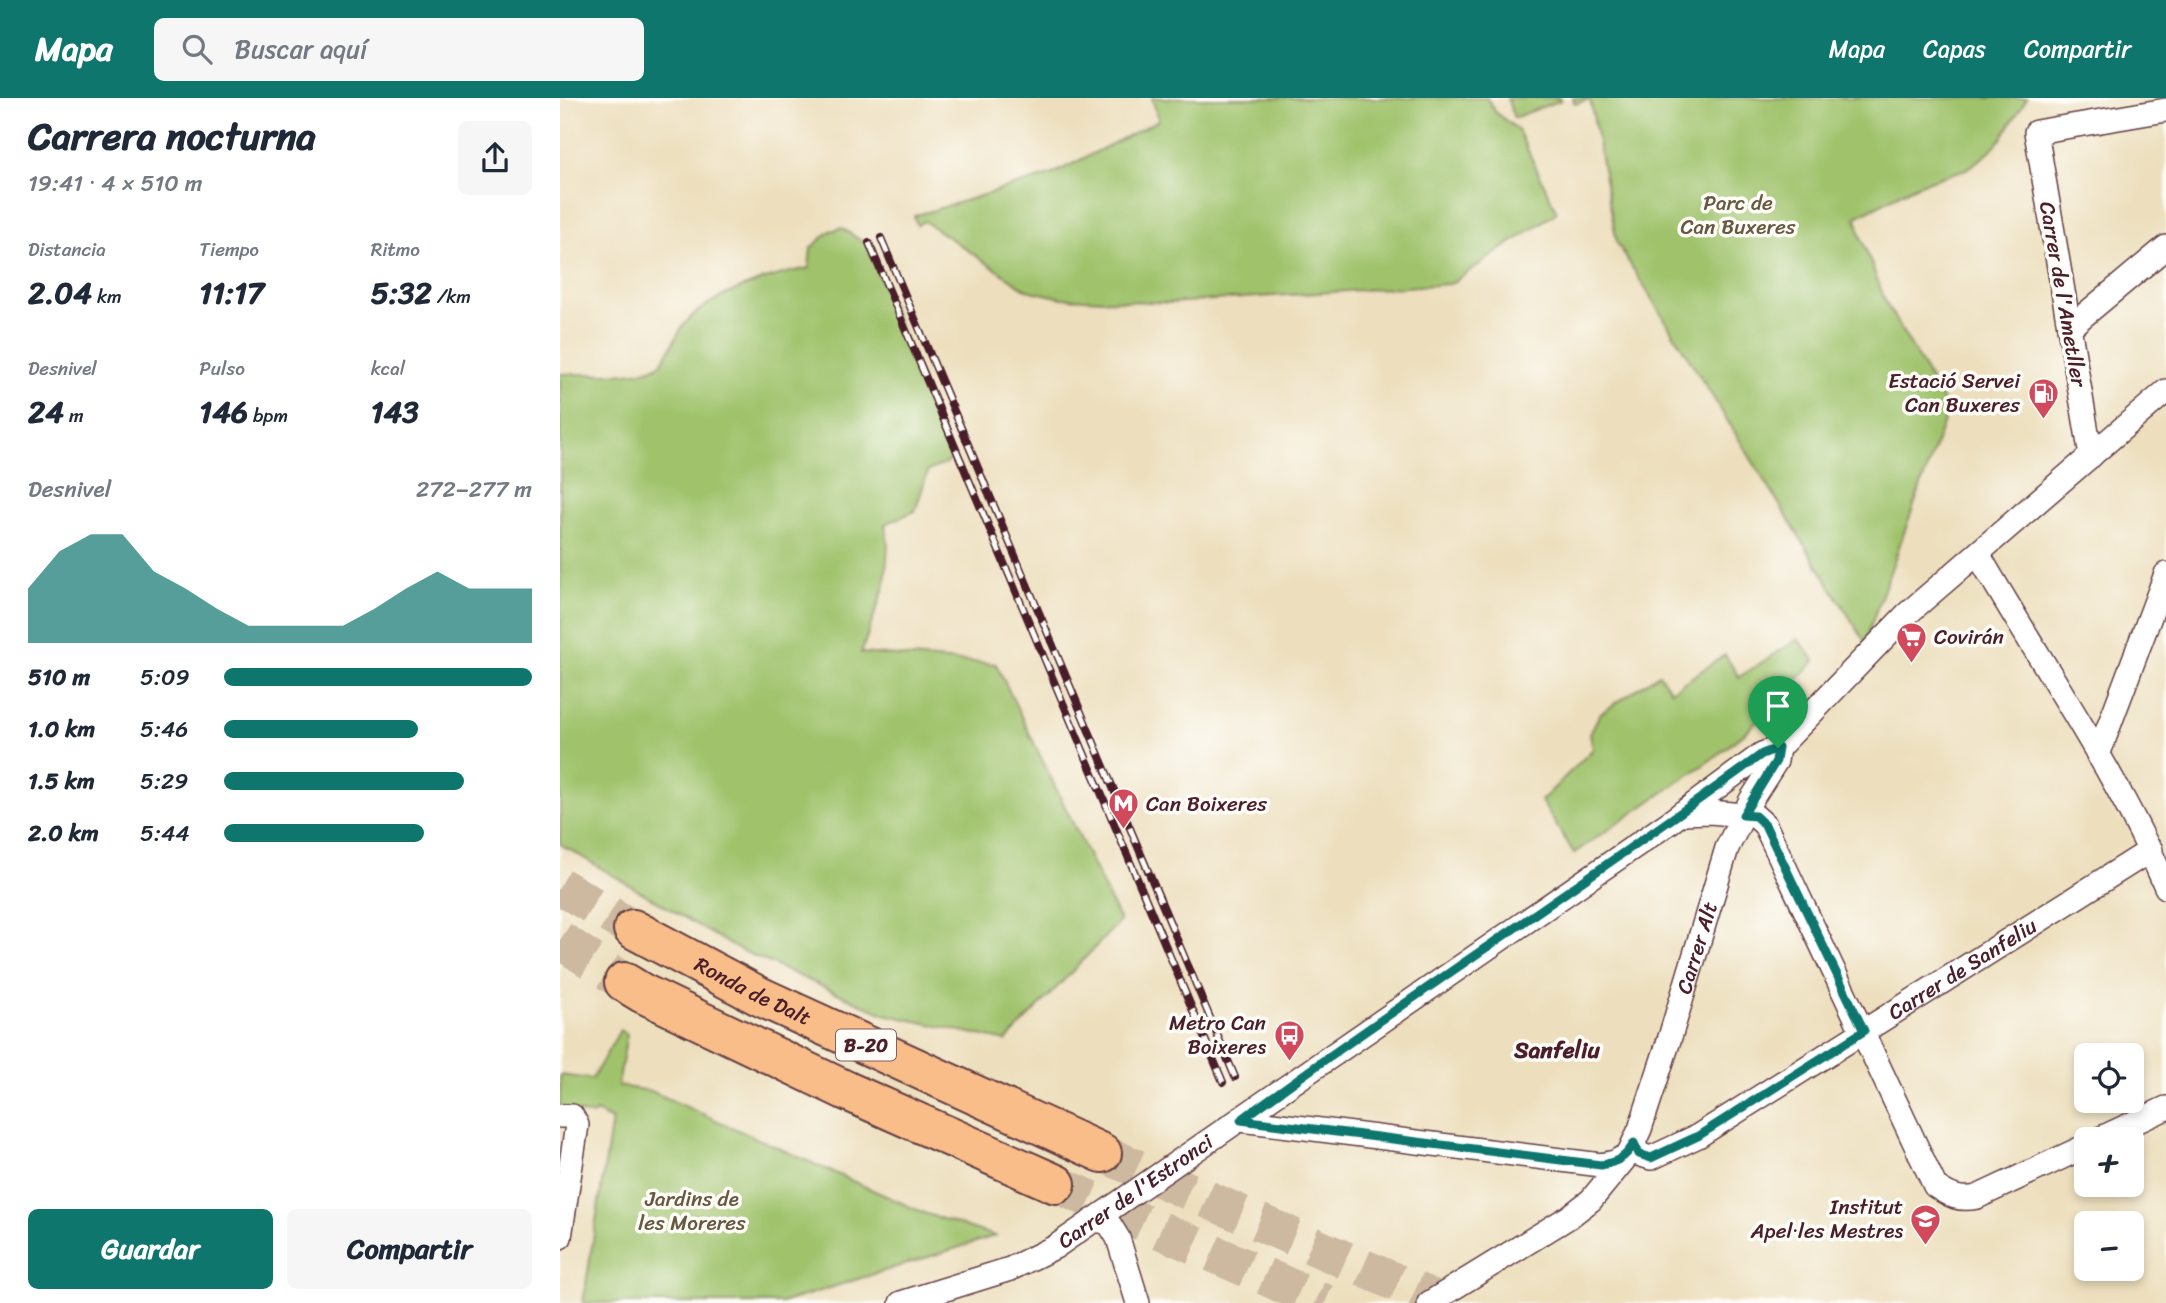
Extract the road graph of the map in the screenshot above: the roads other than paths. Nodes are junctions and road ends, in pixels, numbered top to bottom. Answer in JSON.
{"nodes":[{"id":1,"x":2166,"y":110,"type":"edge"},
{"id":2,"x":2166,"y":247,"type":"edge"},
{"id":3,"x":2069,"y":328,"type":"junction"},
{"id":4,"x":2166,"y":391,"type":"edge"},
{"id":5,"x":2091,"y":456,"type":"junction"},
{"id":6,"x":1978,"y":554,"type":"junction"},
{"id":7,"x":2166,"y":574,"type":"edge"},
{"id":8,"x":1778,"y":748,"type":"junction"},
{"id":9,"x":2098,"y":755,"type":"junction"},
{"id":10,"x":1682,"y":813,"type":"junction"},
{"id":11,"x":1743,"y":815,"type":"junction"},
{"id":12,"x":2151,"y":850,"type":"junction"},
{"id":13,"x":2166,"y":887,"type":"edge"},
{"id":14,"x":633,"y":929,"type":"tunnel mouth"},
{"id":15,"x":630,"y":987,"type":"tunnel mouth"},
{"id":16,"x":1864,"y":1031,"type":"junction"},
{"id":17,"x":2166,"y":1108,"type":"edge"},
{"id":18,"x":560,"y":1116,"type":"edge"},
{"id":19,"x":1241,"y":1120,"type":"junction"},
{"id":20,"x":2125,"y":1127,"type":"edge"},
{"id":21,"x":1631,"y":1149,"type":"junction"},
{"id":22,"x":2074,"y":1152,"type":"edge"},
{"id":23,"x":1102,"y":1153,"type":"tunnel mouth"},
{"id":24,"x":1056,"y":1184,"type":"tunnel mouth"},
{"id":25,"x":1092,"y":1222,"type":"junction"},
{"id":26,"x":560,"y":1237,"type":"edge"},
{"id":27,"x":954,"y":1295,"type":"edge"},
{"id":28,"x":901,"y":1303,"type":"edge"},
{"id":29,"x":1138,"y":1303,"type":"edge"},
{"id":30,"x":1429,"y":1303,"type":"edge"}],
"edges":[{"from":1,"to":3,"type":"street","name":"Carrer de l'Ametller"},
{"from":2,"to":3,"type":"street"},
{"from":3,"to":5,"type":"street","name":"Carrer de l'Ametller"},
{"from":4,"to":5,"type":"street","name":"Carrer de l'Estronci"},
{"from":5,"to":6,"type":"street","name":"Carrer de l'Estronci"},
{"from":6,"to":8,"type":"street","name":"Carrer de l'Estronci"},
{"from":6,"to":9,"type":"street"},
{"from":7,"to":9,"type":"street"},
{"from":8,"to":10,"type":"street","name":"Carrer de l'Estronci"},
{"from":8,"to":11,"type":"street","name":"Carrer Alt"},
{"from":9,"to":12,"type":"street"},
{"from":10,"to":11,"type":"street"},
{"from":10,"to":19,"type":"street","name":"Carrer de l'Estronci"},
{"from":11,"to":16,"type":"street"},
{"from":11,"to":21,"type":"street","name":"Carrer Alt"},
{"from":12,"to":13,"type":"street"},
{"from":12,"to":16,"type":"street","name":"Carrer de Sanfeliu"},
{"from":14,"to":23,"type":"highway","name":"Ronda de Dalt","number":"B-20"},
{"from":15,"to":24,"type":"highway","number":"B-20"},
{"from":16,"to":21,"type":"street","name":"Carrer de Sanfeliu"},
{"from":16,"to":22,"type":"street"},
{"from":17,"to":20,"type":"street"},
{"from":18,"to":26,"type":"street"},
{"from":19,"to":21,"type":"street"},
{"from":19,"to":25,"type":"street","name":"Carrer de l'Estronci"},
{"from":21,"to":30,"type":"street"},
{"from":25,"to":27,"type":"street","name":"Carrer de l'Estronci"},
{"from":25,"to":29,"type":"street"},
{"from":27,"to":28,"type":"street","name":"Carrer de l'Estronci"}]}
